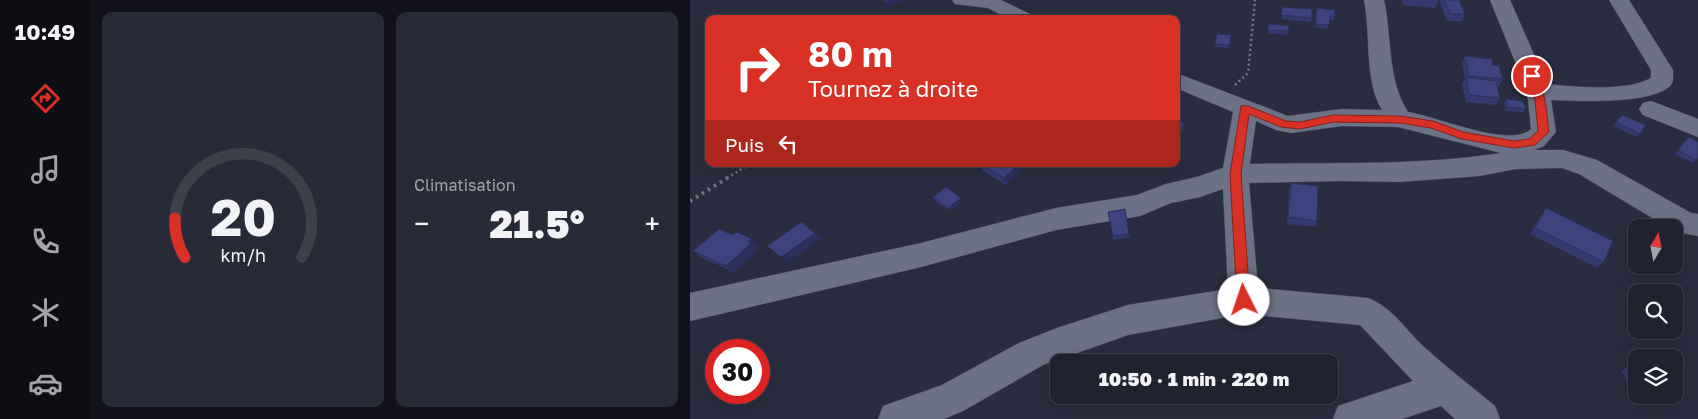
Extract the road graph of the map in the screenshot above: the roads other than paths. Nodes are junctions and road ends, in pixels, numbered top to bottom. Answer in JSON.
{"nodes":[{"id":1,"x":962,"y":0,"type":"edge"},
{"id":2,"x":1374,"y":0,"type":"edge"},
{"id":3,"x":1500,"y":0,"type":"edge"},
{"id":4,"x":1619,"y":0,"type":"edge"},
{"id":5,"x":1017,"y":15,"type":"edge"},
{"id":6,"x":1180,"y":82,"type":"edge"},
{"id":7,"x":1538,"y":91,"type":"junction"},
{"id":8,"x":1233,"y":104,"type":"junction"},
{"id":9,"x":1650,"y":109,"type":"dead end"},
{"id":10,"x":1400,"y":119,"type":"junction"},
{"id":11,"x":1698,"y":129,"type":"edge"},
{"id":12,"x":1236,"y":174,"type":"junction"},
{"id":13,"x":1698,"y":225,"type":"edge"},
{"id":14,"x":1244,"y":300,"type":"junction"},
{"id":15,"x":690,"y":306,"type":"edge"},
{"id":16,"x":1445,"y":387,"type":"junction"},
{"id":17,"x":896,"y":419,"type":"edge"},
{"id":18,"x":1351,"y":419,"type":"edge"},
{"id":19,"x":1482,"y":419,"type":"edge"}],
"edges":[{"from":1,"to":5,"type":"street"},
{"from":2,"to":10,"type":"street"},
{"from":3,"to":7,"type":"street"},
{"from":4,"to":7,"type":"street"},
{"from":6,"to":8,"type":"street"},
{"from":7,"to":10,"type":"street"},
{"from":8,"to":10,"type":"street"},
{"from":8,"to":12,"type":"street"},
{"from":9,"to":11,"type":"street"},
{"from":12,"to":13,"type":"street"},
{"from":12,"to":14,"type":"street"},
{"from":12,"to":15,"type":"street"},
{"from":14,"to":16,"type":"street"},
{"from":14,"to":17,"type":"street"},
{"from":16,"to":18,"type":"street"},
{"from":16,"to":19,"type":"street"}]}
